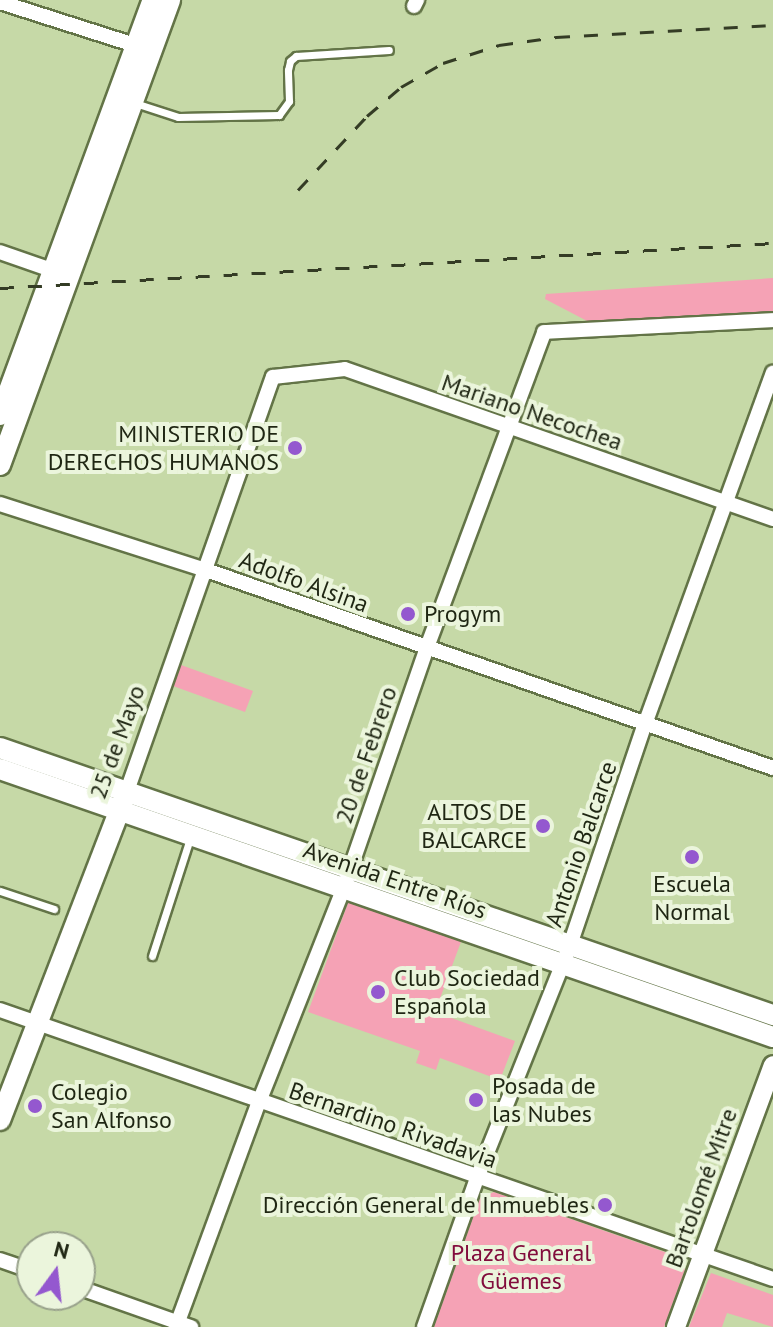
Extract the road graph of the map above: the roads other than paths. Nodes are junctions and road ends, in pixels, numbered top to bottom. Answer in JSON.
{"nodes":[{"id":1,"x":153,"y":0,"type":"edge"},
{"id":2,"x":170,"y":0,"type":"edge"},
{"id":3,"x":0,"y":2,"type":"edge"},
{"id":4,"x":144,"y":48,"type":"junction"},
{"id":5,"x":389,"y":50,"type":"dead end"},
{"id":6,"x":133,"y":102,"type":"junction"},
{"id":7,"x":0,"y":252,"type":"edge"},
{"id":8,"x":60,"y":273,"type":"junction"},
{"id":9,"x":773,"y":320,"type":"edge"},
{"id":10,"x":773,"y":373,"type":"edge"},
{"id":11,"x":273,"y":377,"type":"joint"},
{"id":12,"x":0,"y":415,"type":"edge"},
{"id":13,"x":508,"y":428,"type":"junction"},
{"id":14,"x":0,"y":465,"type":"edge"},
{"id":15,"x":726,"y":503,"type":"junction"},
{"id":16,"x":0,"y":504,"type":"edge"},
{"id":17,"x":773,"y":519,"type":"edge"},
{"id":18,"x":206,"y":570,"type":"junction"},
{"id":19,"x":426,"y":650,"type":"junction"},
{"id":20,"x":645,"y":724,"type":"junction"},
{"id":21,"x":0,"y":748,"type":"edge"},
{"id":22,"x":773,"y":768,"type":"edge"},
{"id":23,"x":0,"y":769,"type":"edge"},
{"id":24,"x":127,"y":791,"type":"junction"},
{"id":25,"x":120,"y":811,"type":"junction"},
{"id":26,"x":191,"y":836,"type":"junction"},
{"id":27,"x":350,"y":869,"type":"junction"},
{"id":28,"x":343,"y":890,"type":"junction"},
{"id":29,"x":0,"y":891,"type":"edge"},
{"id":30,"x":54,"y":909,"type":"dead end"},
{"id":31,"x":566,"y":955,"type":"junction"},
{"id":32,"x":152,"y":956,"type":"dead end"},
{"id":33,"x":0,"y":1010,"type":"edge"},
{"id":34,"x":773,"y":1015,"type":"edge"},
{"id":35,"x":36,"y":1022,"type":"junction"},
{"id":36,"x":773,"y":1037,"type":"edge"},
{"id":37,"x":773,"y":1065,"type":"edge"},
{"id":38,"x":259,"y":1102,"type":"junction"},
{"id":39,"x":0,"y":1120,"type":"edge"},
{"id":40,"x":477,"y":1178,"type":"junction"},
{"id":41,"x":701,"y":1254,"type":"junction"},
{"id":42,"x":773,"y":1279,"type":"edge"},
{"id":43,"x":96,"y":1294,"type":"edge"},
{"id":44,"x":182,"y":1326,"type":"edge"},
{"id":45,"x":424,"y":1327,"type":"edge"},
{"id":46,"x":676,"y":1327,"type":"edge"}],
"edges":[{"from":1,"to":4,"type":"main road"},
{"from":2,"to":4,"type":"main road"},
{"from":3,"to":4,"type":"street"},
{"from":4,"to":6,"type":"main road"},
{"from":4,"to":8,"type":"main road"},
{"from":5,"to":6,"type":"lane"},
{"from":6,"to":8,"type":"main road"},
{"from":7,"to":8,"type":"street"},
{"from":8,"to":12,"type":"main road"},
{"from":8,"to":14,"type":"main road"},
{"from":9,"to":13,"type":"street","name":"20 de Febrero"},
{"from":10,"to":15,"type":"street","name":"Antonio Balcarce"},
{"from":11,"to":13,"type":"street","name":"Mariano Necochea"},
{"from":11,"to":18,"type":"street","name":"25 de Mayo"},
{"from":13,"to":15,"type":"street","name":"Mariano Necochea"},
{"from":13,"to":19,"type":"street","name":"20 de Febrero"},
{"from":15,"to":17,"type":"street","name":"Mariano Necochea"},
{"from":15,"to":20,"type":"street","name":"Antonio Balcarce"},
{"from":16,"to":18,"type":"street","name":"Adolfo Alsina"},
{"from":18,"to":19,"type":"street","name":"Adolfo Alsina"},
{"from":18,"to":24,"type":"street","name":"25 de Mayo"},
{"from":19,"to":20,"type":"street","name":"Adolfo Alsina"},
{"from":19,"to":27,"type":"street","name":"20 de Febrero"},
{"from":20,"to":22,"type":"street","name":"Adolfo Alsina"},
{"from":20,"to":31,"type":"street","name":"Antonio Balcarce"},
{"from":21,"to":24,"type":"main road","name":"Avenida Entre Ríos"},
{"from":23,"to":25,"type":"main road","name":"Avenida Entre Ríos"},
{"from":24,"to":25,"type":"main road","name":"25 de Mayo"},
{"from":24,"to":27,"type":"main road","name":"Avenida Entre Ríos"},
{"from":25,"to":26,"type":"main road","name":"Avenida Entre Ríos"},
{"from":25,"to":35,"type":"main road","name":"25 de Mayo"},
{"from":26,"to":28,"type":"main road","name":"Avenida Entre Ríos"},
{"from":26,"to":32,"type":"lane"},
{"from":27,"to":28,"type":"street","name":"20 de Febrero"},
{"from":27,"to":31,"type":"main road","name":"Avenida Entre Ríos"},
{"from":28,"to":31,"type":"main road","name":"Avenida Entre Ríos"},
{"from":28,"to":38,"type":"street","name":"20 de Febrero"},
{"from":29,"to":30,"type":"lane"},
{"from":31,"to":34,"type":"main road","name":"Avenida Entre Ríos"},
{"from":31,"to":36,"type":"main road","name":"Avenida Entre Ríos"},
{"from":31,"to":40,"type":"street","name":"Antonio Balcarce"},
{"from":33,"to":35,"type":"street","name":"Bernardino Rivadavia"},
{"from":35,"to":38,"type":"street","name":"Bernardino Rivadavia"},
{"from":35,"to":39,"type":"main road","name":"25 de Mayo"},
{"from":37,"to":41,"type":"street","name":"Bartolomé Mitre"},
{"from":38,"to":40,"type":"street","name":"Bernardino Rivadavia"},
{"from":38,"to":44,"type":"street","name":"20 de Febrero"},
{"from":40,"to":41,"type":"street","name":"Bernardino Rivadavia"},
{"from":40,"to":45,"type":"street","name":"Antonio Balcarce"},
{"from":41,"to":42,"type":"street","name":"Bernardino Rivadavia"},
{"from":41,"to":46,"type":"street","name":"Bartolomé Mitre"},
{"from":43,"to":44,"type":"street"}]}
